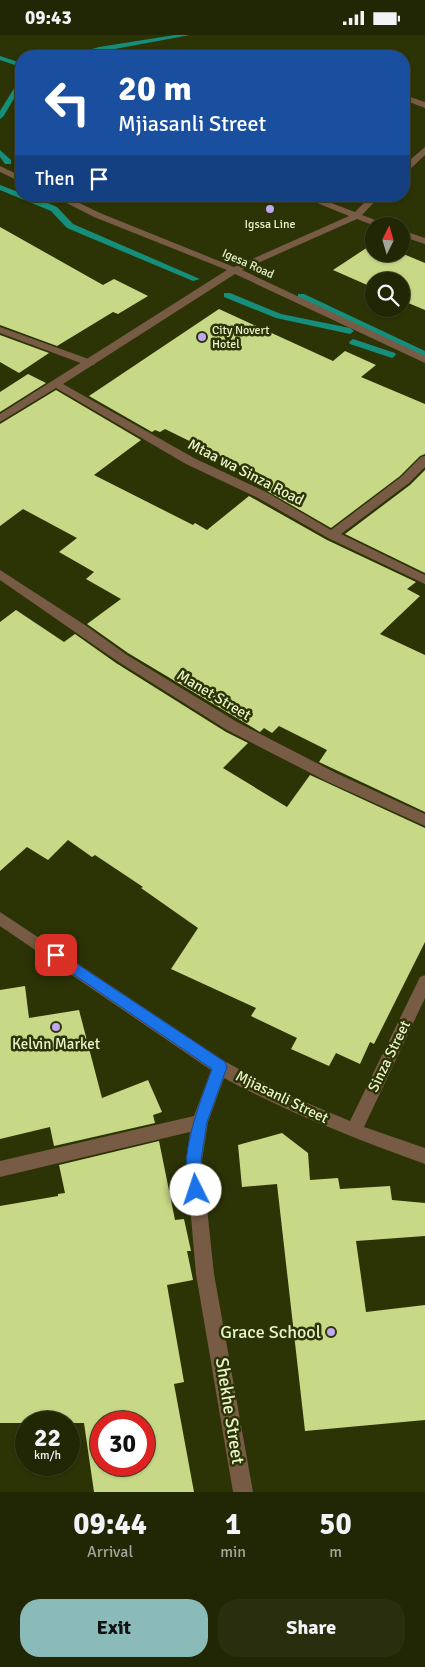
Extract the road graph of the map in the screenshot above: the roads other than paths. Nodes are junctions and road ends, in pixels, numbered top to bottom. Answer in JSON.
{"nodes":[{"id":1,"x":410,"y":99,"type":"edge"},
{"id":2,"x":425,"y":105,"type":"edge"},
{"id":3,"x":425,"y":150,"type":"edge"},
{"id":4,"x":410,"y":164,"type":"edge"},
{"id":5,"x":0,"y":169,"type":"edge"},
{"id":6,"x":15,"y":176,"type":"edge"},
{"id":7,"x":70,"y":202,"type":"edge"},
{"id":8,"x":319,"y":202,"type":"edge"},
{"id":9,"x":370,"y":202,"type":"edge"},
{"id":10,"x":355,"y":217,"type":"junction"},
{"id":11,"x":365,"y":220,"type":"edge"},
{"id":12,"x":410,"y":236,"type":"edge"},
{"id":13,"x":425,"y":241,"type":"edge"},
{"id":14,"x":234,"y":270,"type":"junction"},
{"id":15,"x":0,"y":330,"type":"edge"},
{"id":16,"x":425,"y":360,"type":"edge"},
{"id":17,"x":90,"y":363,"type":"junction"},
{"id":18,"x":56,"y":384,"type":"junction"},
{"id":19,"x":0,"y":419,"type":"edge"},
{"id":20,"x":425,"y":460,"type":"edge"},
{"id":21,"x":332,"y":535,"type":"junction"},
{"id":22,"x":0,"y":574,"type":"edge"},
{"id":23,"x":425,"y":580,"type":"edge"},
{"id":24,"x":425,"y":820,"type":"edge"},
{"id":25,"x":0,"y":918,"type":"edge"},
{"id":26,"x":425,"y":982,"type":"edge"},
{"id":27,"x":220,"y":1067,"type":"junction"},
{"id":28,"x":200,"y":1122,"type":"junction"},
{"id":29,"x":354,"y":1131,"type":"junction"},
{"id":30,"x":425,"y":1156,"type":"edge"},
{"id":31,"x":0,"y":1169,"type":"edge"},
{"id":32,"x":243,"y":1492,"type":"edge"}],
"edges":[{"from":1,"to":2,"type":"street"},
{"from":3,"to":4,"type":"street"},
{"from":5,"to":6,"type":"street"},
{"from":7,"to":14,"type":"street","name":"Igesa Road"},
{"from":8,"to":10,"type":"street"},
{"from":9,"to":10,"type":"street"},
{"from":10,"to":11,"type":"street"},
{"from":10,"to":14,"type":"street"},
{"from":12,"to":13,"type":"street"},
{"from":14,"to":16,"type":"street","name":"Igesa Road"},
{"from":14,"to":17,"type":"street"},
{"from":15,"to":17,"type":"street"},
{"from":17,"to":18,"type":"street"},
{"from":18,"to":19,"type":"street"},
{"from":18,"to":21,"type":"street","name":"Mtaa wa Sinza Road"},
{"from":20,"to":21,"type":"street"},
{"from":21,"to":23,"type":"street","name":"Mtaa wa Sinza Road"},
{"from":22,"to":24,"type":"street","name":"Manet Street"},
{"from":25,"to":27,"type":"street","name":"Mjiasanli Street"},
{"from":26,"to":29,"type":"street","name":"Sinza Street"},
{"from":27,"to":28,"type":"street","name":"Shekhe Street"},
{"from":27,"to":29,"type":"street","name":"Mjiasanli Street"},
{"from":28,"to":31,"type":"street"},
{"from":28,"to":32,"type":"street","name":"Shekhe Street"},
{"from":29,"to":30,"type":"street","name":"Mjiasanli Street"}]}
